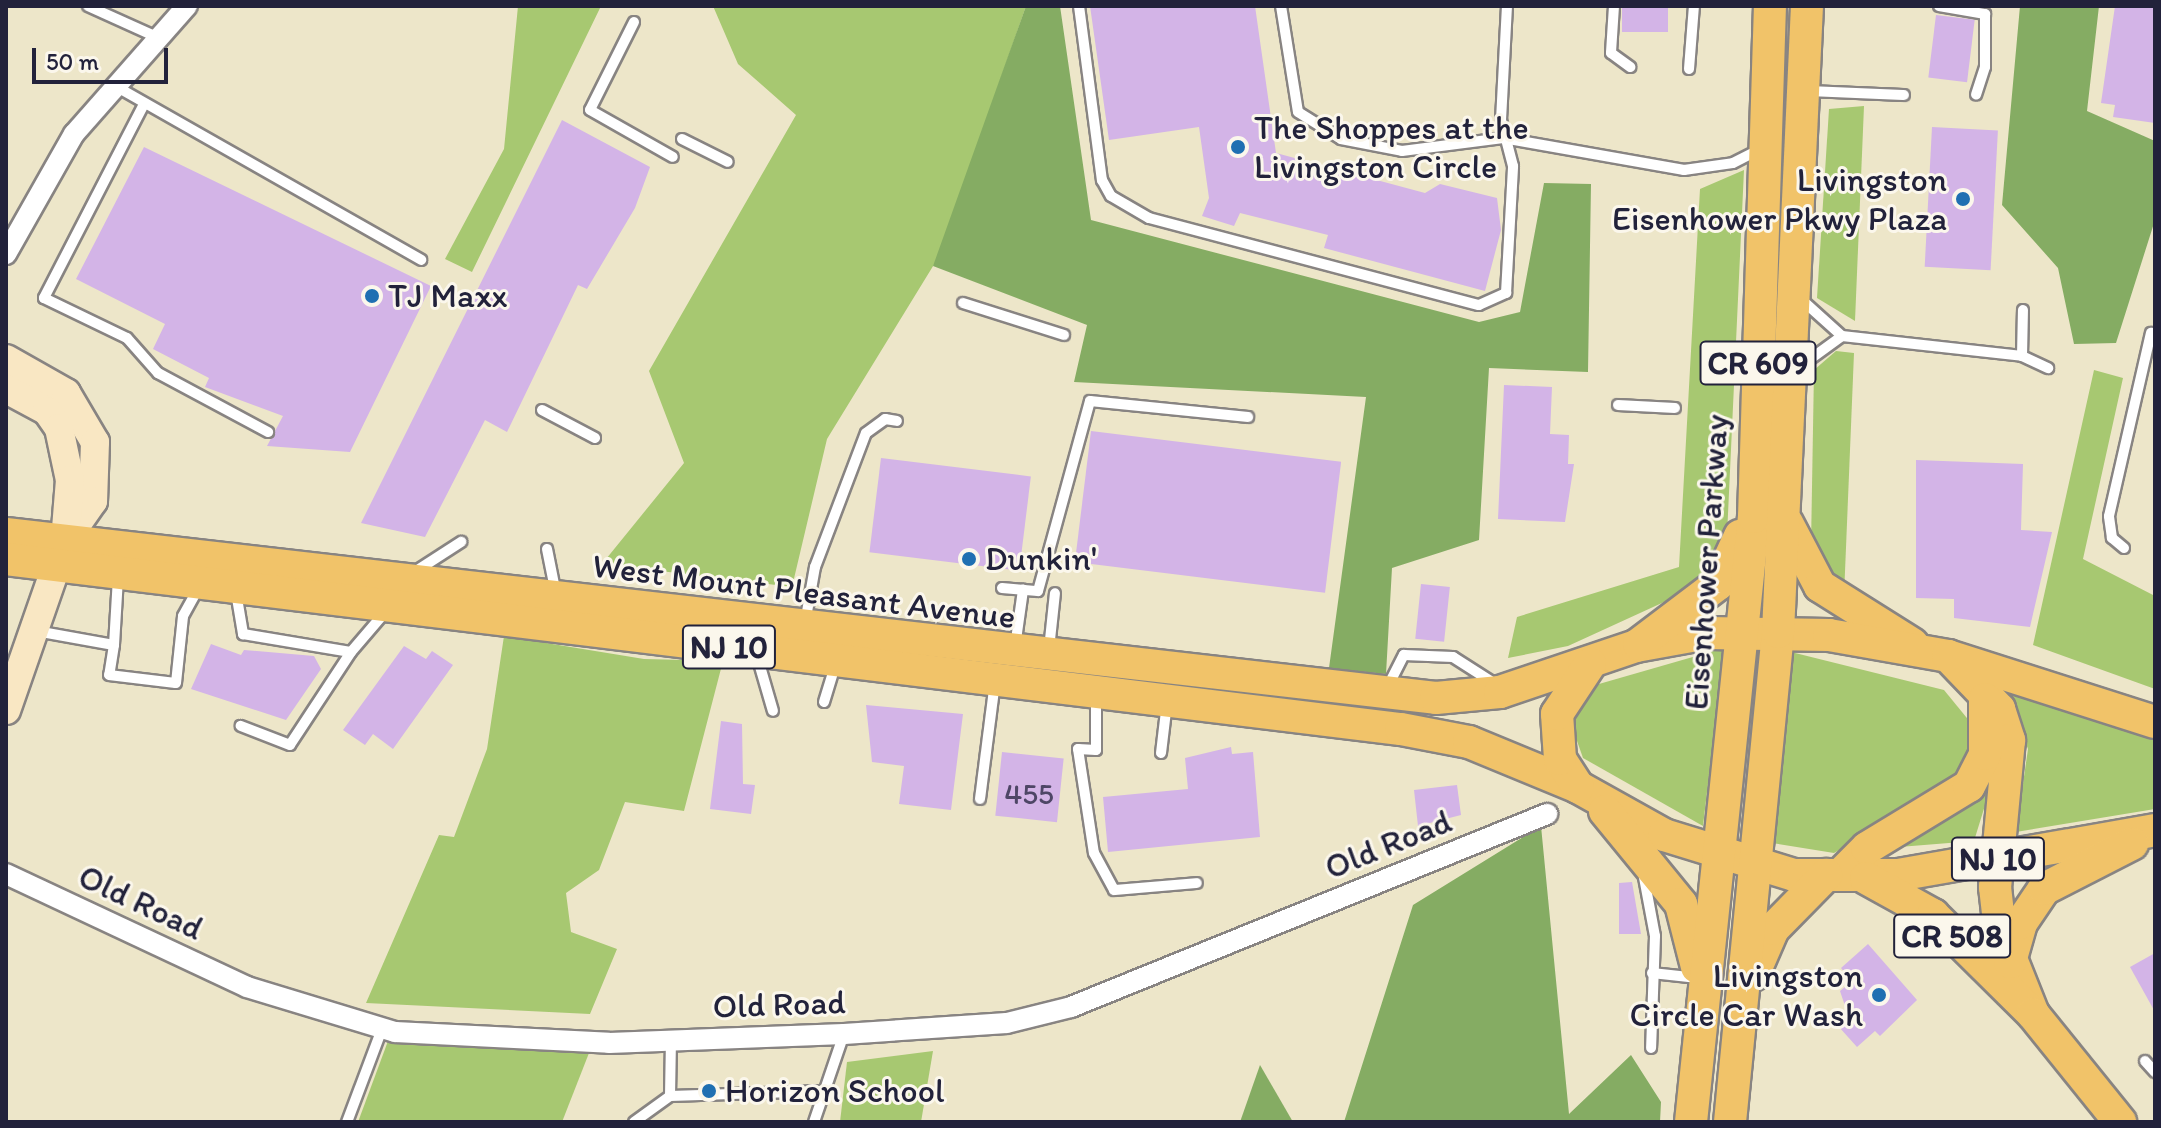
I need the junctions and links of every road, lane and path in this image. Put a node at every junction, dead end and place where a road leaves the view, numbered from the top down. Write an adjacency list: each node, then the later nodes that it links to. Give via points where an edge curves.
1 (88, 6): 12 (lane)
2 (187, 6): 12 (street)
3 (1079, 6): 20 (lane, via 1102,180 1111,196 1149,218 1479,305 1495,303 1506,293 1513,213 1513,166)
4 (1281, 6): 20 (lane, via 1298,112 1341,139 1402,151)
5 (1507, 6): 20 (lane)
6 (1614, 6): 13 (lane, via 1611,53)
7 (1694, 6): 14 (lane)
8 (1770, 6): 22 (main road, Eisenhower Parkway / CR 609)
9 (1807, 6): 16 (main road, Eisenhower Parkway / CR 609)
10 (1939, 6): 18 (lane, via 1985,14 1984,77)
11 (634, 22): 23 (lane, via 590,110)
12 (159, 38): 15 (street)
13 (1630, 67)
14 (1689, 69)
15 (117, 87): 19 (lane); 25 (street, via 49,171)
16 (1802, 91): 17 (lane); 27 (main road, Eisenhower Parkway / CR 609)
17 (1904, 95)
18 (1976, 95)
19 (143, 106): 26 (lane); 43 (lane, via 44,298 127,338 158,373)
20 (1503, 138): 22 (lane, via 1684,170 1733,163)
21 (682, 139): 24 (lane)
22 (1763, 147): 45 (main road, Eisenhower Parkway / CR 609)
23 (673, 157)
24 (728, 162)
25 (6, 254)
26 (421, 260)
27 (1793, 289): 32 (lane); 36 (main road, Eisenhower Parkway / CR 609)
28 (963, 303): 31 (lane)
29 (2023, 310): 33 (lane)
30 (2151, 333): 49 (lane, via 2109,516 2112,538)
31 (1064, 335)
32 (1842, 336): 33 (lane); 36 (lane)
33 (2022, 356): 35 (lane)
34 (6, 359): 48 (street, via 66,393 95,442 93,501)
35 (2048, 368)
36 (1790, 375): 45 (main road, Eisenhower Parkway / CR 609)
37 (6, 389): 48 (street, via 47,411 66,443)
38 (1618, 405): 39 (lane)
39 (1675, 408)
40 (542, 410): 44 (lane)
41 (1248, 417): 56 (lane, via 1090,401 1038,591)
42 (897, 421): 60 (lane, via 885,419 866,433 815,567)
43 (268, 432)
44 (595, 438)
45 (1769, 518): 62 (main road, Eisenhower Parkway / CR 609); 63 (main road, Eisenhower Parkway / CR 609); 65 (main road, via 1718,584); 68 (main road, via 1820,586)
46 (6, 531): 48 (main road, West Mount Pleasant Avenue / NJ 10)
47 (461, 542): 57 (lane)
48 (54, 548): 51 (main road, West Mount Pleasant Avenue / NJ 10); 52 (main road, West Mount Pleasant Avenue / NJ 10); 57 (main road, West Mount Pleasant Avenue / NJ 10); 61 (street)
49 (2124, 548)
50 (547, 549): 59 (lane)
51 (6, 559)
52 (117, 573): 53 (main road, West Mount Pleasant Avenue / NJ 10); 64 (lane, via 120,608)
53 (202, 582): 54 (main road, West Mount Pleasant Avenue / NJ 10); 64 (lane, via 183,616 176,683 109,675)
54 (235, 587): 57 (main road, West Mount Pleasant Avenue / NJ 10); 67 (lane, via 243,634)
55 (1002, 588): 56 (lane)
56 (1023, 590): 69 (lane)
57 (396, 593): 59 (main road, West Mount Pleasant Avenue / NJ 10); 66 (main road, West Mount Pleasant Avenue / NJ 10); 67 (lane)
58 (1055, 593): 70 (lane)
59 (557, 600): 60 (main road, West Mount Pleasant Avenue / NJ 10)
60 (804, 629): 69 (main road, West Mount Pleasant Avenue / NJ 10)
61 (34, 631): 64 (lane); 80 (street)
62 (1741, 632): 63 (main road, NJ 10); 65 (main road, NJ 10); 90 (main road, Eisenhower Parkway / CR 609)
63 (1778, 632): 68 (main road, NJ 10); 92 (main road, Eisenhower Parkway / CR 609)
64 (114, 645)
65 (1636, 646): 72 (main road, NJ 10)
66 (755, 651): 71 (main road, West Mount Pleasant Avenue / NJ 10); 81 (lane)
67 (351, 652): 83 (lane, via 290,745)
68 (1933, 653): 77 (main road, CR 508); 82 (main road, NJ 10)
69 (1014, 654): 70 (main road, West Mount Pleasant Avenue / NJ 10)
70 (1048, 658): 76 (main road, West Mount Pleasant Avenue / NJ 10)
71 (837, 661): 73 (main road, West Mount Pleasant Avenue / NJ 10); 79 (lane)
72 (1590, 664): 74 (main road, West Mount Pleasant Avenue / NJ 10); 85 (main road, via 1557,714 1560,759)
73 (995, 680): 75 (main road, West Mount Pleasant Avenue / NJ 10); 86 (lane)
74 (1505, 690): 76 (main road, West Mount Pleasant Avenue / NJ 10, via 1436,698); 76 (lane, via 1453,657 1404,655)
75 (1096, 692): 78 (main road, West Mount Pleasant Avenue / NJ 10); 95 (lane, via 1096,750 1078,749 1094,853 1114,890)
76 (1384, 694)
77 (1985, 699): 91 (main road, CR 508, via 1999,709 2009,740); 94 (main road, via 1985,754 1969,786 1867,848)
78 (1167, 701): 84 (lane); 85 (main road, West Mount Pleasant Avenue / NJ 10, via 1469,742)
79 (824, 702)
80 (6, 710)
81 (773, 711)
82 (2155, 722)
83 (241, 726)
84 (1161, 753)
85 (1584, 790): 89 (main road); 90 (main road, NJ 10)
86 (980, 799)
87 (1547, 814): 102 (street, Old Road, via 1071,1007 1007,1023)
88 (2155, 831): 91 (main road, NJ 10); 96 (main road, via 2044,889 2021,923)
89 (1643, 854): 97 (lane, via 1653,907); 98 (main road, via 1681,904)
90 (1719, 856): 92 (main road, NJ 10); 98 (main road, Eisenhower Parkway / CR 609)
91 (1998, 859): 94 (main road, NJ 10); 96 (main road, CR 508, via 2000,931)
92 (1751, 867): 94 (main road, NJ 10); 99 (main road, Eisenhower Parkway / CR 609)
93 (6, 874): 101 (street, Old Road, via 247,987)
94 (1842, 875): 99 (main road, via 1773,929); 100 (main road, CR 508, via 1933,915)
95 (1197, 883)
96 (2010, 962): 100 (main road, CR 508)
97 (1652, 973): 98 (lane); 104 (lane)
98 (1702, 992): 112 (main road, Eisenhower Parkway / CR 609)
99 (1743, 1004): 113 (main road, Eisenhower Parkway / CR 609)
100 (2033, 1014): 114 (main road, CR 508)
101 (382, 1029): 103 (street, Old Road); 109 (lane)
102 (844, 1034): 103 (street, Old Road); 107 (lane)
103 (671, 1040): 108 (lane)
104 (1651, 1048)
105 (2145, 1061): 106 (lane)
106 (2155, 1072)
107 (824, 1091): 108 (lane); 111 (lane)
108 (670, 1096): 110 (lane)
109 (347, 1122)
110 (634, 1122)
111 (814, 1122)
112 (1691, 1122)
113 (1730, 1122)
114 (2120, 1122)

